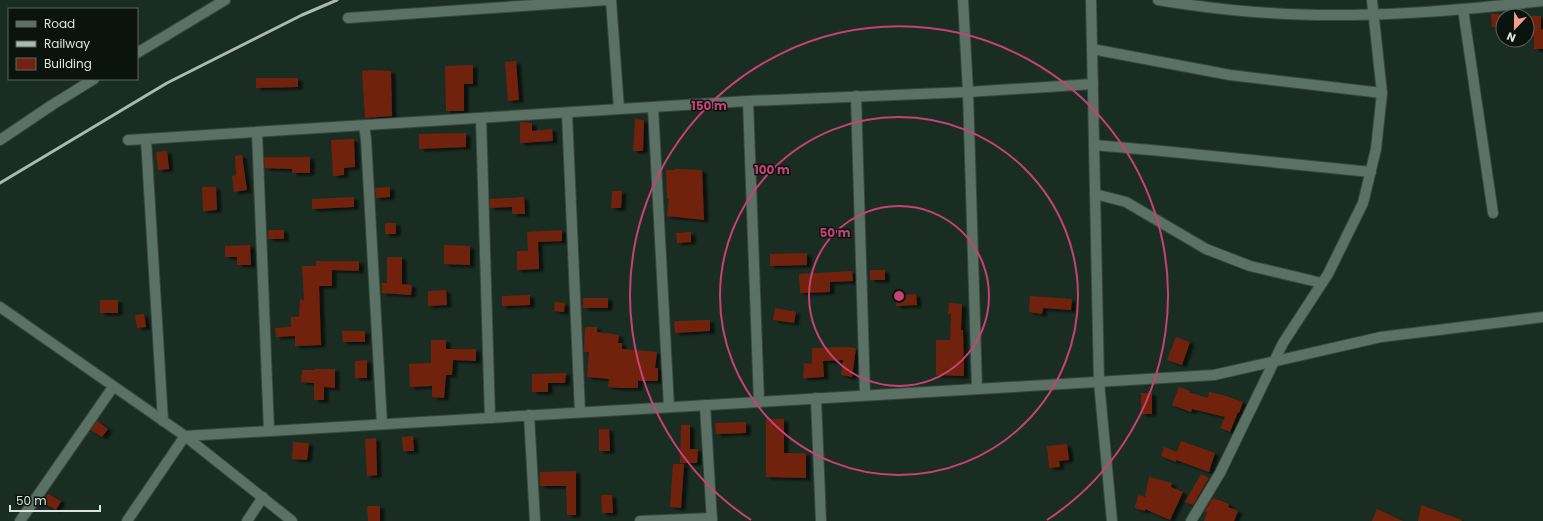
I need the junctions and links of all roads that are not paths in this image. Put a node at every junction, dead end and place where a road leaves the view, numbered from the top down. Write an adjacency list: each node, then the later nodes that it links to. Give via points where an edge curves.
1 (225, 0): 13 (street)
2 (607, 0): 11 (street)
3 (611, 0): 21 (street)
4 (963, 0): 16 (street)
5 (1091, 0): 12 (street)
6 (1158, 0): 10 (street, via 1207,8 1270,13)
7 (1372, 0): 10 (street)
8 (1539, 1): 9 (street)
9 (1463, 9): 10 (street); 32 (street)
10 (1374, 15): 17 (street)
11 (348, 18)
12 (1092, 49): 15 (street); 17 (street, via 1230,75)
13 (138, 52)
14 (92, 80): 27 (street)
15 (1093, 84): 16 (street); 29 (street)
16 (968, 92): 18 (street); 39 (street)
17 (1382, 93): 30 (street)
18 (856, 96): 19 (street); 40 (street)
19 (748, 100): 20 (street); 42 (street)
20 (653, 107): 21 (street); 44 (street)
21 (619, 109): 22 (street)
22 (567, 112): 23 (street); 45 (street)
23 (481, 118): 24 (street); 47 (street)
24 (364, 126): 25 (street); 49 (street)
25 (257, 132): 26 (street); 50 (street)
26 (146, 139): 28 (street); 48 (street)
27 (0, 140)
28 (128, 140)
29 (1094, 145): 30 (street); 31 (street)
30 (1371, 172): 33 (street, via 1364,203)
31 (1095, 194): 33 (street, via 1126,202 1206,249 1250,266); 37 (street)
32 (1493, 213)
33 (1322, 283): 36 (street)
34 (0, 306): 38 (street)
35 (1543, 317): 36 (street, via 1381,337)
36 (1274, 361): 37 (street, via 1214,375); 62 (street, via 1220,473)
37 (1099, 382): 39 (street); 61 (street)
38 (113, 387): 48 (street); 54 (street)
39 (977, 389): 40 (street)
40 (865, 395): 41 (street)
41 (816, 398): 42 (street); 60 (street)
42 (759, 402): 43 (street)
43 (705, 405): 44 (street); 53 (street)
44 (669, 407): 45 (street)
45 (580, 412): 46 (street)
46 (529, 415): 47 (street); 58 (street)
47 (490, 418): 49 (street)
48 (163, 421): 51 (street)
49 (382, 424): 50 (street)
50 (269, 431): 51 (street)
51 (185, 436): 52 (street); 55 (street)
52 (263, 497): 56 (street); 57 (street)
53 (712, 519): 59 (street)
54 (20, 521)
55 (127, 521)
56 (247, 521)
57 (292, 521)
58 (535, 521)
59 (640, 521)
60 (821, 521)
61 (1112, 521)
62 (1191, 521)

